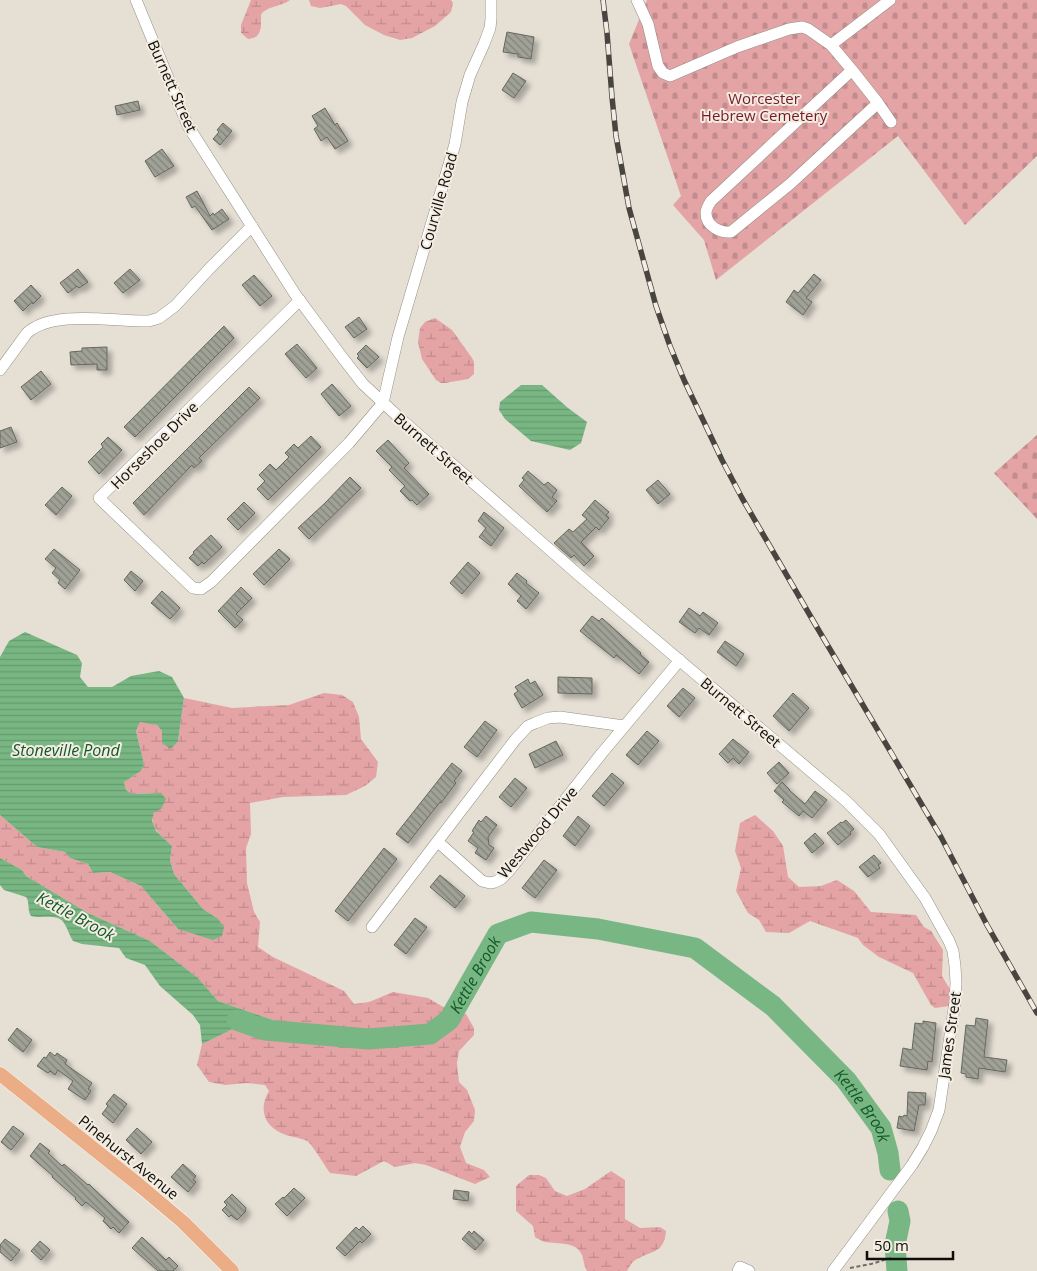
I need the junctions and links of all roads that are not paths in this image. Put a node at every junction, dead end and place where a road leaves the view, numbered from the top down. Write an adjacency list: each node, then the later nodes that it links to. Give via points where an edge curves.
1 (136, 0): 9 (street, Burnett Street, via 188,126)
2 (491, 0): 12 (street, Courville Road, via 490,28 462,102 455,144 398,337)
3 (637, 0): 5 (street, via 648,24 658,66 670,76 789,29 808,29)
4 (890, 0): 5 (street)
5 (831, 45): 6 (street)
6 (852, 70): 7 (street); 7 (street, via 711,201 706,212 709,222 716,229 731,232 790,184)
7 (878, 103): 8 (street)
8 (891, 122)
9 (252, 226): 10 (street, Burnett Street); 11 (street, via 163,315 143,321 68,318 39,324 27,333)
10 (300, 300): 12 (street, Burnett Street, via 357,376); 12 (street, Horseshoe Drive, via 99,498 190,586 201,589 349,444)
11 (0, 370)
12 (383, 403): 13 (street, Burnett Street)
13 (680, 660): 14 (street, Westwood Drive); 15 (street, Burnett Street)
14 (624, 726): 16 (street, via 560,717 528,726); 16 (street, Westwood Drive, via 501,879 482,881)
15 (847, 802): 19 (street, James Street, via 879,834 925,898 953,951 956,983 939,1110 931,1131 908,1170)
16 (438, 842): 17 (street)
17 (372, 927)
18 (0, 1074): 20 (main road, Pinehurst Avenue, via 140,1185)
19 (834, 1270)
20 (232, 1271)
21 (738, 1271): 22 (street, via 740,1267)
22 (749, 1271)

